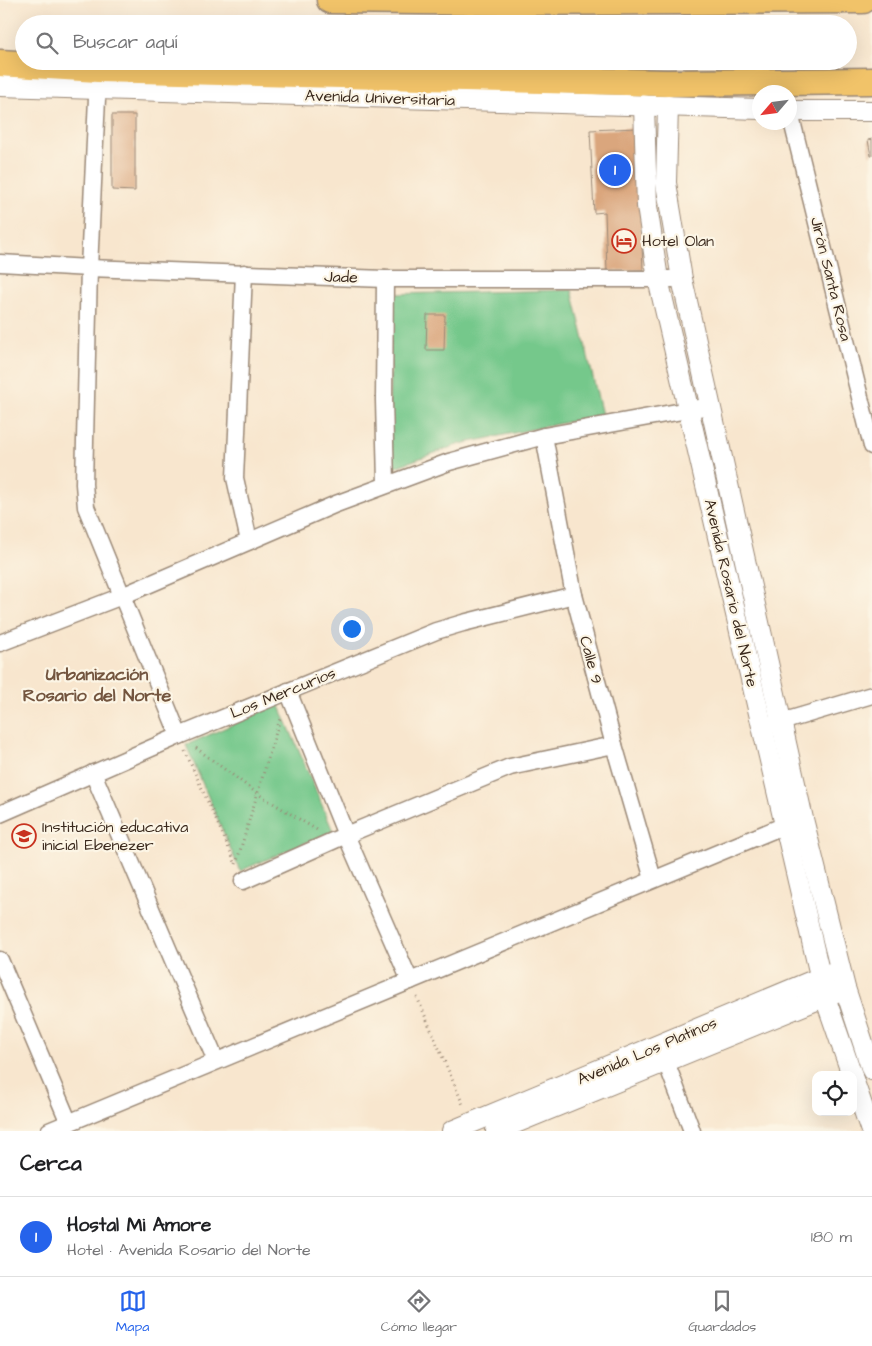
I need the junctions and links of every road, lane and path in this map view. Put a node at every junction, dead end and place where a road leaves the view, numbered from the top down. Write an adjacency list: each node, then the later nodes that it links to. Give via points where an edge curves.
1 (330, 0): 3 (main road)
2 (863, 0): 3 (main road)
3 (506, 1)
4 (0, 63): 5 (main road, Avenida Universitaria)
5 (15, 66)
6 (40, 70): 7 (main road, Avenida Universitaria)
7 (97, 80): 9 (street, Avenida Universitaria); 10 (main road, Avenida Universitaria); 12 (street, Avenida Universitaria); 19 (street)
8 (872, 81): 11 (main road, Avenida Universitaria)
9 (0, 86)
10 (752, 86)
11 (797, 86)
12 (644, 105): 13 (street, Avenida Universitaria); 22 (street, Avenida Rosario del Norte, via 647,206)
13 (668, 106): 14 (street, Avenida Universitaria); 23 (street, Avenida Rosario del Norte, via 666,183)
14 (752, 110)
15 (872, 111): 16 (street)
16 (797, 112)
17 (794, 130): 27 (street, Jirón Santa Rosa)
18 (0, 263): 19 (street, Jade)
19 (89, 268): 20 (street, Jade); 31 (street, via 86,507)
20 (244, 273): 21 (street, Jade); 29 (street, via 235,478)
21 (386, 279): 22 (street, Jade); 28 (street)
22 (658, 279): 23 (street, Jade); 25 (street, Avenida Rosario del Norte)
23 (682, 279): 24 (street, Avenida Rosario del Norte)
24 (710, 406): 25 (street); 35 (street, Avenida Rosario del Norte)
25 (689, 410): 26 (street); 35 (street, Avenida Rosario del Norte)
26 (544, 436): 28 (street, via 449,462); 30 (street, Calle 9)
27 (872, 446)
28 (386, 484): 29 (street)
29 (249, 541): 31 (street)
30 (574, 595): 33 (street, Los Mercurios, via 436,631); 37 (street, Calle 9)
31 (122, 596): 32 (street); 36 (street)
32 (0, 643)
33 (288, 691): 36 (street, Los Mercurios); 39 (path); 42 (street)
34 (872, 695): 35 (street)
35 (772, 725): 41 (street, Avenida Rosario del Norte)
36 (179, 736): 38 (street, Los Mercurios); 39 (path); 43 (path)
37 (614, 745): 42 (street, via 510,767); 44 (street, Calle 9)
38 (93, 773): 40 (street, Los Mercurios); 51 (street)
39 (258, 794): 42 (path); 43 (path)
40 (0, 814)
41 (794, 822): 44 (street); 47 (street, Avenida Rosario del Norte); 49 (street, Avenida Rosario del Norte)
42 (340, 838): 45 (street); 48 (street)
43 (236, 864): 45 (path)
44 (653, 879): 48 (street)
45 (243, 881)
46 (0, 960): 55 (street)
47 (843, 979): 49 (street, Avenida Los Platinos); 52 (street, Avenida Rosario del Norte)
48 (410, 981): 51 (street); 56 (path)
49 (823, 987): 50 (street, Avenida Los Platinos); 53 (street, Avenida Rosario del Norte)
50 (663, 1053): 56 (street, Avenida Los Platinos); 57 (street, Avenida Los Platinos); 61 (street)
51 (216, 1062): 55 (street)
52 (872, 1070)
53 (851, 1071)
54 (857, 1091): 62 (street)
55 (69, 1123): 58 (street)
56 (471, 1123): 59 (street, Avenida Los Platinos)
57 (530, 1124): 60 (street, Avenida Los Platinos)
58 (50, 1131)
59 (452, 1131)
60 (496, 1131)
61 (692, 1131)
62 (871, 1131)

